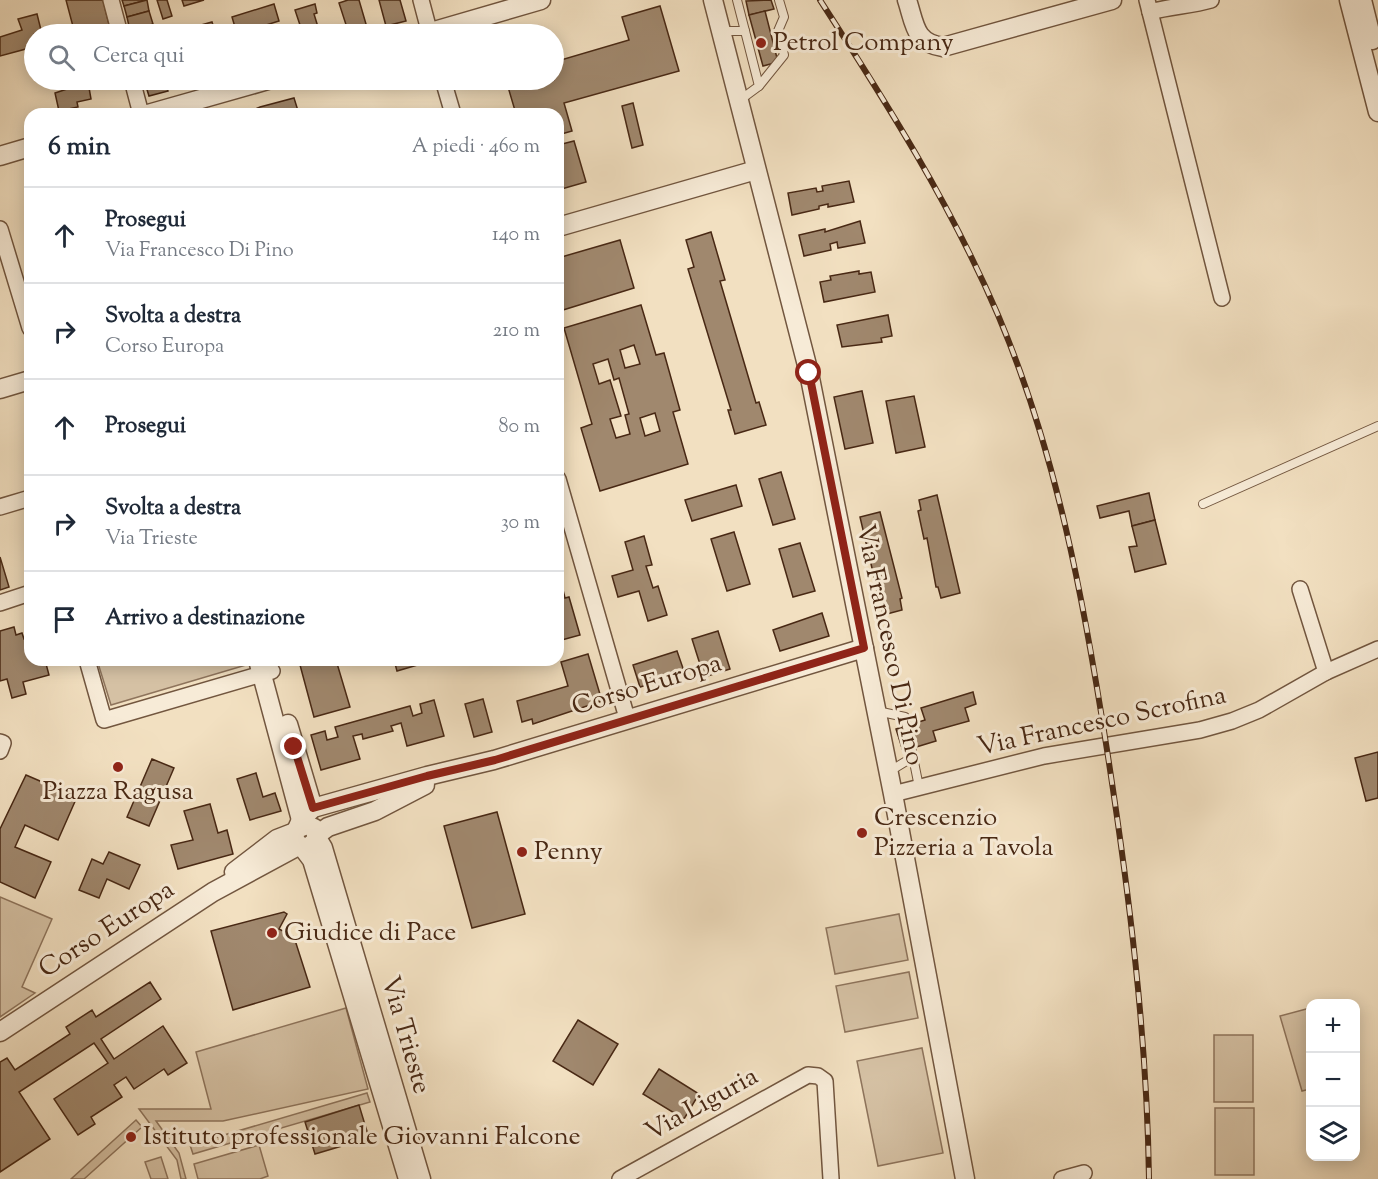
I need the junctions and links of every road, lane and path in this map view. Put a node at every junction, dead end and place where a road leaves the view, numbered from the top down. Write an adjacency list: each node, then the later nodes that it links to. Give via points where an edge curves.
1 (111, 0): 13 (street)
2 (421, 0): 14 (street)
3 (541, 0): 15 (street)
4 (713, 0): 16 (street, Via Francesco Di Pino)
5 (737, 0): 17 (lane)
6 (779, 0): 19 (lane, via 784,17 778,31 784,55)
7 (907, 0): 8 (street, via 924,42 943,47)
8 (1112, 0)
9 (1211, 0): 12 (street, via 1195,5)
10 (1349, 0): 27 (street)
11 (1362, 0): 18 (street)
12 (1149, 6): 33 (street)
13 (117, 24)
14 (426, 24)
15 (461, 24)
16 (720, 31): 17 (lane); 23 (street, Via Francesco Di Pino)
17 (745, 32): 19 (lane)
18 (1378, 66)
19 (759, 86): 23 (lane)
20 (135, 90): 24 (street)
21 (233, 90): 25 (street)
22 (446, 90): 26 (street)
23 (738, 101): 30 (street, Via Francesco Di Pino)
24 (139, 108)
25 (169, 108)
26 (451, 108)
27 (1378, 112)
28 (24, 149): 29 (street)
29 (0, 156)
30 (756, 170): 31 (street); 45 (street, Via Francesco Di Pino, via 809,373)
31 (564, 225)
32 (0, 229): 34 (street)
33 (1222, 298)
34 (24, 308)
35 (24, 382): 36 (street)
36 (0, 389)
37 (1378, 426): 40 (lane)
38 (24, 500): 41 (street)
39 (564, 500): 51 (street)
40 (1203, 504)
41 (0, 507)
42 (1300, 589): 49 (street)
43 (24, 595): 44 (street)
44 (0, 603)
45 (864, 648): 50 (street, Via Francesco Di Pino); 51 (street, Corso Europa)
46 (1378, 649): 49 (street, Via Francesco Scrofina)
47 (89, 666): 48 (street, via 104,720)
48 (265, 666): 59 (street, Via Trieste)
49 (1326, 672): 55 (street, Via Francesco Scrofina, via 1232,721 1044,756)
50 (877, 711): 52 (lane, via 905,717); 54 (street, Via Francesco Di Pino)
51 (627, 718): 53 (street, Corso Europa)
52 (913, 757): 54 (lane); 55 (lane)
53 (471, 766): 57 (street); 58 (street)
54 (889, 772): 56 (street, Via Francesco Di Pino)
55 (919, 788): 56 (street, Via Francesco Scrofina)
56 (893, 794): 66 (street, Via Francesco Di Pino)
57 (341, 800): 58 (street); 59 (street)
58 (349, 820): 59 (street)
59 (305, 832): 60 (street, Corso Europa, via 277,839 213,892); 62 (street, Via Trieste); 63 (street, Via Trieste, via 323,848)
60 (0, 1032)
61 (1084, 1173): 67 (street)
62 (408, 1179)
63 (421, 1179)
64 (620, 1179): 65 (street, Via Liguria, via 808,1075 825,1081)
65 (831, 1179)
66 (965, 1179)
67 (1062, 1179)

